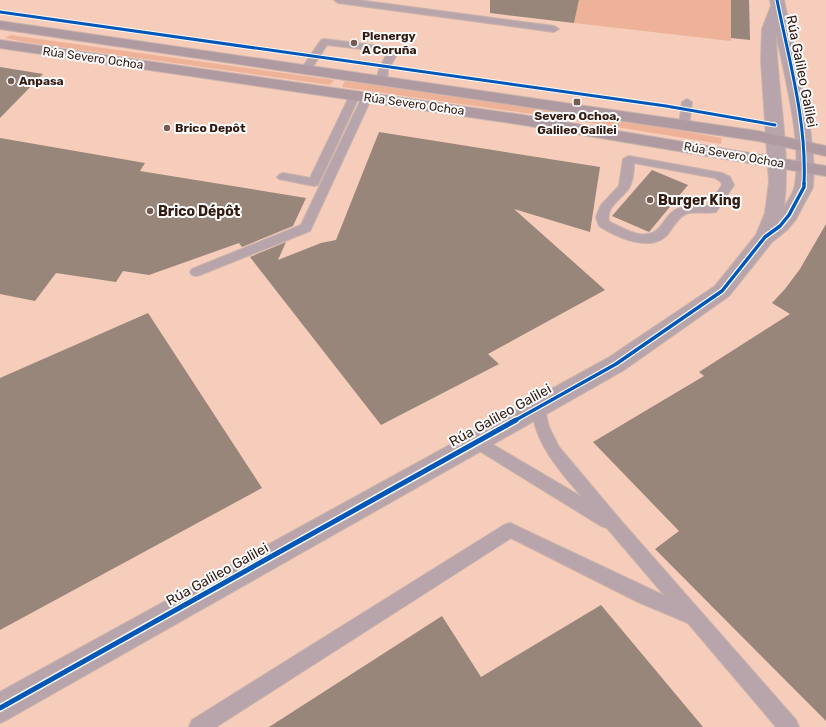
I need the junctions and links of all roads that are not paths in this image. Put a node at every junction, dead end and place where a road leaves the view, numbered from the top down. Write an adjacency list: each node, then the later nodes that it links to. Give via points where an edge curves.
1 (338, 0): 4 (lane)
2 (777, 3): 13 (street, Rúa Galileo Galilei, via 769,29); 14 (street, Rúa Galileo Galilei)
3 (0, 25): 7 (main road, Rúa Severo Ochoa)
4 (554, 29)
5 (0, 31): 7 (main road, via 134,49)
6 (0, 44): 10 (main road, Rúa Severo Ochoa)
7 (178, 52): 8 (main road, Rúa Severo Ochoa)
8 (304, 70): 9 (main road, Rúa Severo Ochoa); 9 (lane, via 324,42 393,50 381,75)
9 (383, 82): 12 (main road, Rúa Severo Ochoa)
10 (361, 96): 16 (main road, Rúa Severo Ochoa); 20 (lane); 21 (lane)
11 (687, 102): 12 (lane)
12 (684, 125): 13 (main road, Rúa Severo Ochoa)
13 (776, 140): 14 (main road, Rúa Severo Ochoa); 16 (street, Rúa Galileo Galilei)
14 (804, 146): 15 (main road, Rúa Severo Ochoa); 17 (street, Rúa Galileo Galilei)
15 (826, 151)
16 (778, 162): 17 (main road, Rúa Severo Ochoa); 23 (street, Rúa Galileo Galilei, via 776,200)
17 (805, 167): 18 (main road, Rúa Severo Ochoa); 23 (street, Rúa Galileo Galilei, via 802,194 780,226)
18 (826, 171)
19 (284, 177): 20 (lane)
20 (314, 182): 21 (lane)
21 (324, 190): 24 (lane, via 306,228)
22 (703, 211): 22 (lane, via 712,209 721,198 728,185 726,180 718,175 629,159 624,187 604,208 602,219 608,227 624,234 651,239 658,236 680,212)
23 (765, 237): 25 (street, Rúa Galileo Galilei, via 722,291 616,364)
24 (196, 272)
25 (538, 406): 26 (street, Rúa Galileo Galilei); 27 (lane, via 542,428 553,451)
26 (476, 441): 27 (lane); 29 (street, Rúa Galileo Galilei)
27 (617, 528): 28 (lane)
28 (694, 617): 30 (lane, via 644,596 510,530); 31 (lane)
29 (0, 708)
30 (199, 727)
31 (789, 727)

